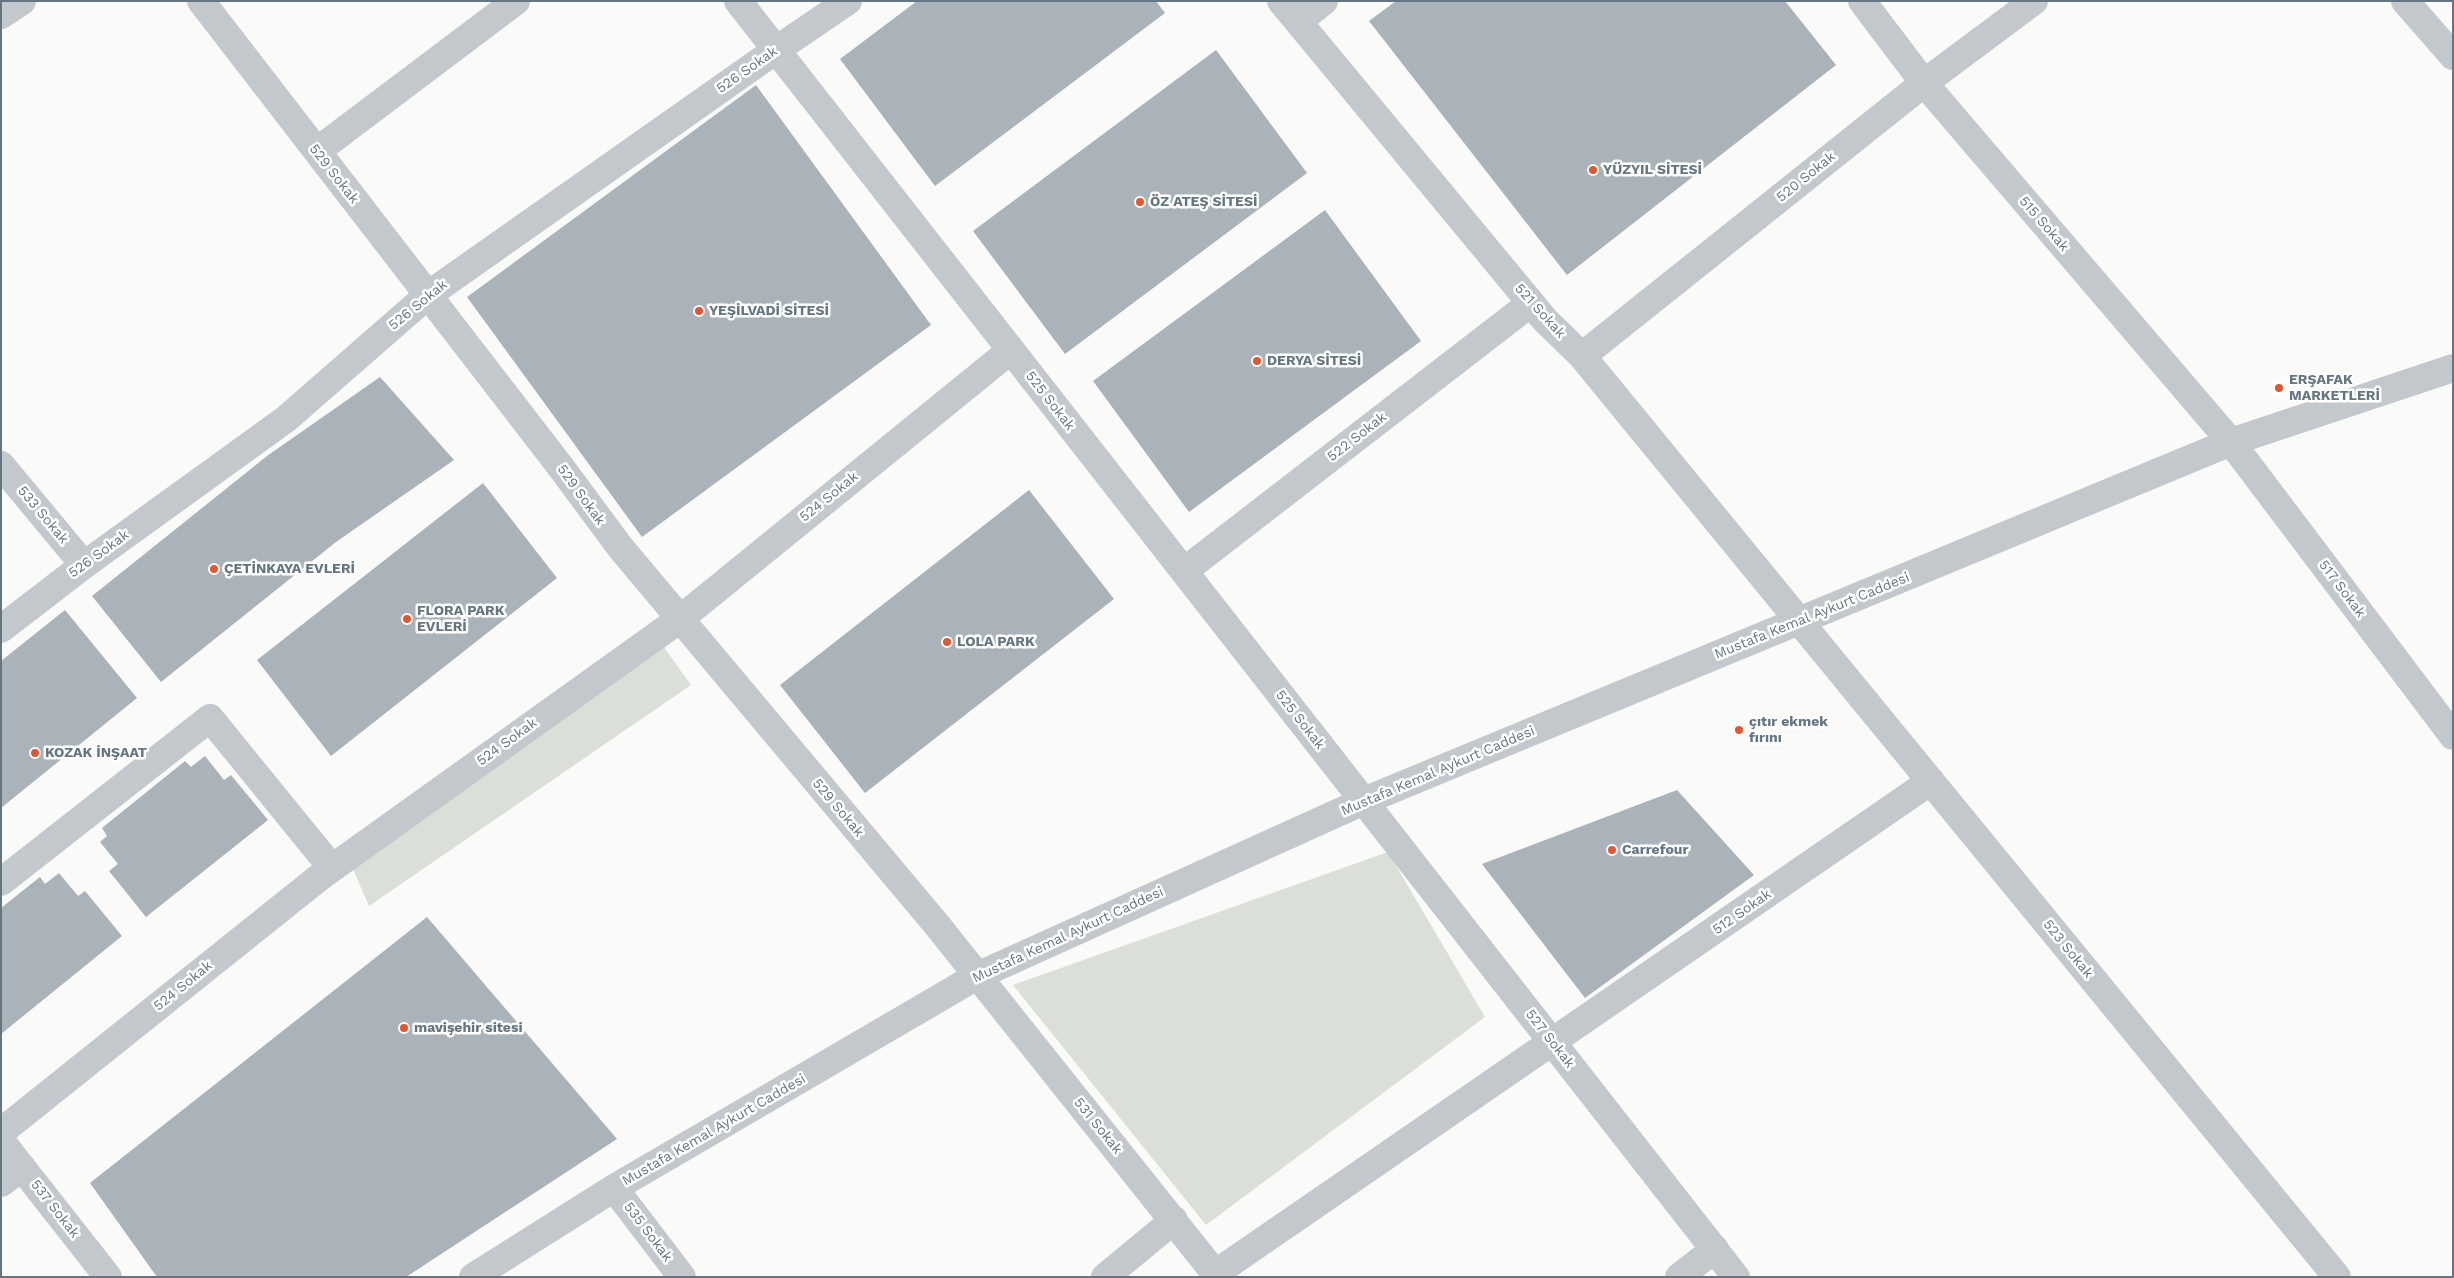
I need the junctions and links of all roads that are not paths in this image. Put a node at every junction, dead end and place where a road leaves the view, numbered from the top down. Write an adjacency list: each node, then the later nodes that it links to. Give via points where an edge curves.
1 (22, 1): 11 (street)
2 (202, 1): 15 (street, 529 Sokak)
3 (516, 1): 15 (street)
4 (738, 1): 12 (street, 525 Sokak)
5 (848, 1): 12 (street, 526 Sokak)
6 (1324, 1): 10 (street)
7 (1862, 1): 14 (street, 515 Sokak)
8 (2034, 1): 14 (street, 520 Sokak)
9 (2405, 1): 13 (street)
10 (1290, 11): 17 (street, 521 Sokak)
11 (1, 15)
12 (776, 50): 16 (street, 526 Sokak); 18 (street, 525 Sokak)
13 (2453, 56)
14 (1924, 83): 19 (street, 520 Sokak); 21 (street, 515 Sokak)
15 (317, 151): 16 (street, 529 Sokak)
16 (428, 294): 23 (street, 526 Sokak, via 286,419); 25 (street, 529 Sokak, via 620,547)
17 (1531, 303): 19 (street, 521 Sokak); 24 (street, 522 Sokak)
18 (1011, 350): 24 (street, 525 Sokak); 25 (street, 524 Sokak)
19 (1582, 356): 26 (street, 521 Sokak)
20 (2453, 368): 21 (street, Mustafa Kemal Aykurt Caddesi)
21 (2231, 442): 26 (street, Mustafa Kemal Aykurt Caddesi); 28 (street, 517 Sokak)
22 (1, 465): 23 (street, 533 Sokak)
23 (84, 564): 27 (street, 526 Sokak)
24 (1184, 571): 30 (street, 525 Sokak)
25 (680, 619): 31 (street, 524 Sokak); 33 (street, 529 Sokak, via 937,925)
26 (1799, 621): 29 (street, 523 Sokak); 30 (street, Mustafa Kemal Aykurt Caddesi)
27 (1, 629)
28 (2453, 736)
29 (1931, 782): 34 (street, 512 Sokak); 48 (street, 523 Sokak)
30 (1364, 801): 33 (street, Mustafa Kemal Aykurt Caddesi); 34 (street, 527 Sokak)
31 (332, 868): 32 (street, via 210,718); 35 (street, 524 Sokak)
32 (1, 882)
33 (976, 976): 38 (street, Mustafa Kemal Aykurt Caddesi); 39 (street, 531 Sokak)
34 (1553, 1042): 40 (street, 527 Sokak); 41 (street, 512 Sokak)
35 (1, 1132)
36 (1, 1141): 37 (street, 537 Sokak)
37 (12, 1175): 42 (street, 537 Sokak)
38 (614, 1188): 43 (street, Mustafa Kemal Aykurt Caddesi); 44 (street, 535 Sokak)
39 (1174, 1220): 41 (street, 531 Sokak); 45 (street)
40 (1715, 1249): 46 (street); 47 (street, 527 Sokak)
41 (1217, 1275)
42 (108, 1277)
43 (473, 1277)
44 (682, 1277)
45 (1104, 1277)
46 (1679, 1277)
47 (1736, 1277)
48 (2337, 1277)

